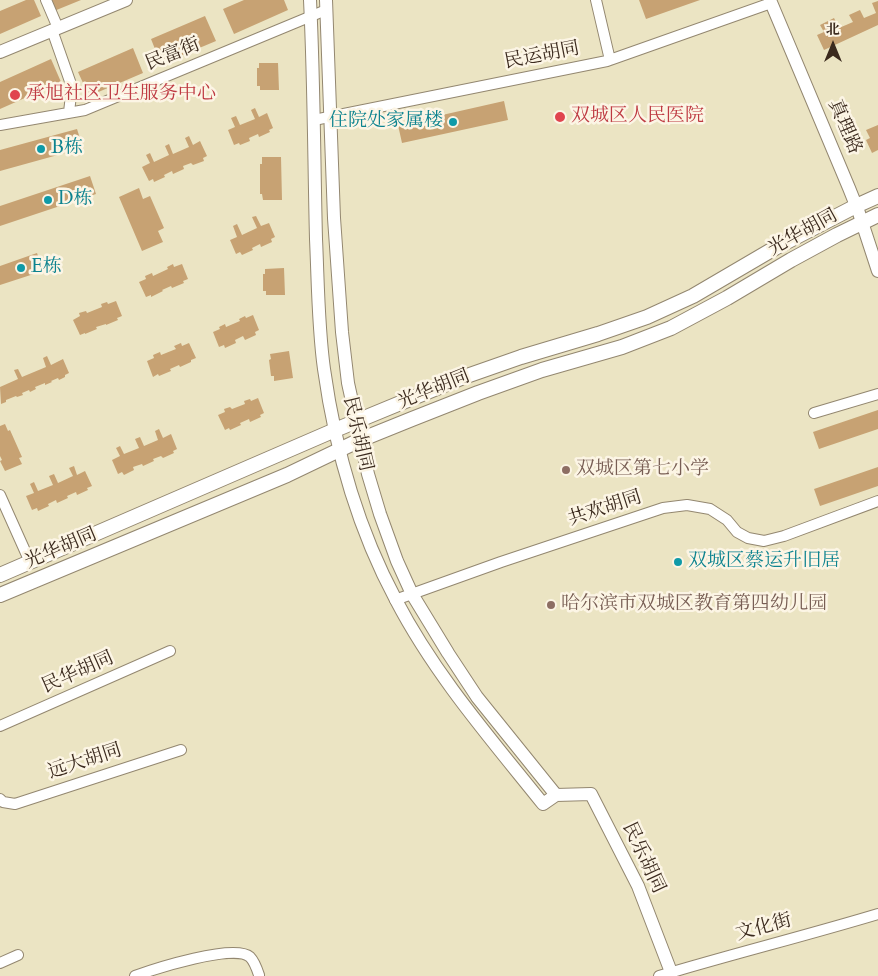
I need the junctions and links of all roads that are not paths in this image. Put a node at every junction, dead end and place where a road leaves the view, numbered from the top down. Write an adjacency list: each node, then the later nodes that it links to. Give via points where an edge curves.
1 (46, 0): 8 (street)
2 (126, 0): 8 (street)
3 (310, 0): 7 (street, 民乐胡同)
4 (596, 0): 10 (street)
5 (770, 1): 10 (street, 民运胡同); 16 (street, 真理路)
6 (326, 5): 7 (street, 民富街); 12 (street, 民乐胡同)
7 (311, 17): 11 (street, 民富街, via 85,110); 13 (street, 民乐胡同)
8 (55, 29): 9 (street); 11 (street, via 72,88)
9 (0, 52)
10 (610, 60): 12 (street, 民运胡同)
11 (69, 112): 14 (street, 民富街)
12 (331, 117): 13 (street, 民运胡同); 22 (street, 民乐胡同, via 338,283 348,383)
13 (314, 120): 23 (street, 民乐胡同, via 321,336)
14 (0, 125)
15 (878, 196): 16 (main road, 光华胡同)
16 (856, 206): 18 (street, 真理路); 22 (main road, 光华胡同, via 693,296 646,317 461,378)
17 (878, 215): 18 (main road, 光华胡同)
18 (862, 223): 19 (street, 真理路); 24 (main road, 光华胡同, via 671,328 478,393)
19 (878, 271)
20 (878, 394): 21 (street)
21 (814, 413)
22 (356, 422): 23 (main road, 光华胡同); 24 (street, 民乐胡同)
23 (335, 430): 25 (street, 民乐胡同); 28 (main road, 光华胡同)
24 (360, 440): 25 (main road, 光华胡同); 30 (street, 民乐胡同, via 380,514)
25 (340, 450): 31 (main road, 光华胡同); 32 (street, 民乐胡同, via 360,518)
26 (0, 495): 28 (street)
27 (878, 501): 30 (street, 共欢胡同, via 764,541 737,532 727,520 710,509 688,505 663,508)
28 (30, 562): 29 (main road, 光华胡同)
29 (0, 575)
30 (412, 594): 32 (street, 共欢胡同); 36 (street, 民乐胡同, via 477,697)
31 (0, 595)
32 (395, 600): 36 (street, 民乐胡同, via 460,701 543,804)
33 (170, 651): 34 (street, 民华胡同)
34 (0, 726)
35 (181, 750): 37 (street, 远大胡同, via 15,804)
36 (556, 795): 41 (street, 民乐胡同, via 591,794 638,886)
37 (0, 800)
38 (878, 914): 41 (street, 文化街)
39 (18, 956): 40 (street)
40 (0, 963)
41 (665, 974)
42 (259, 975): 43 (street, via 252,958 245,954 223,954 192,958)
43 (134, 976)

